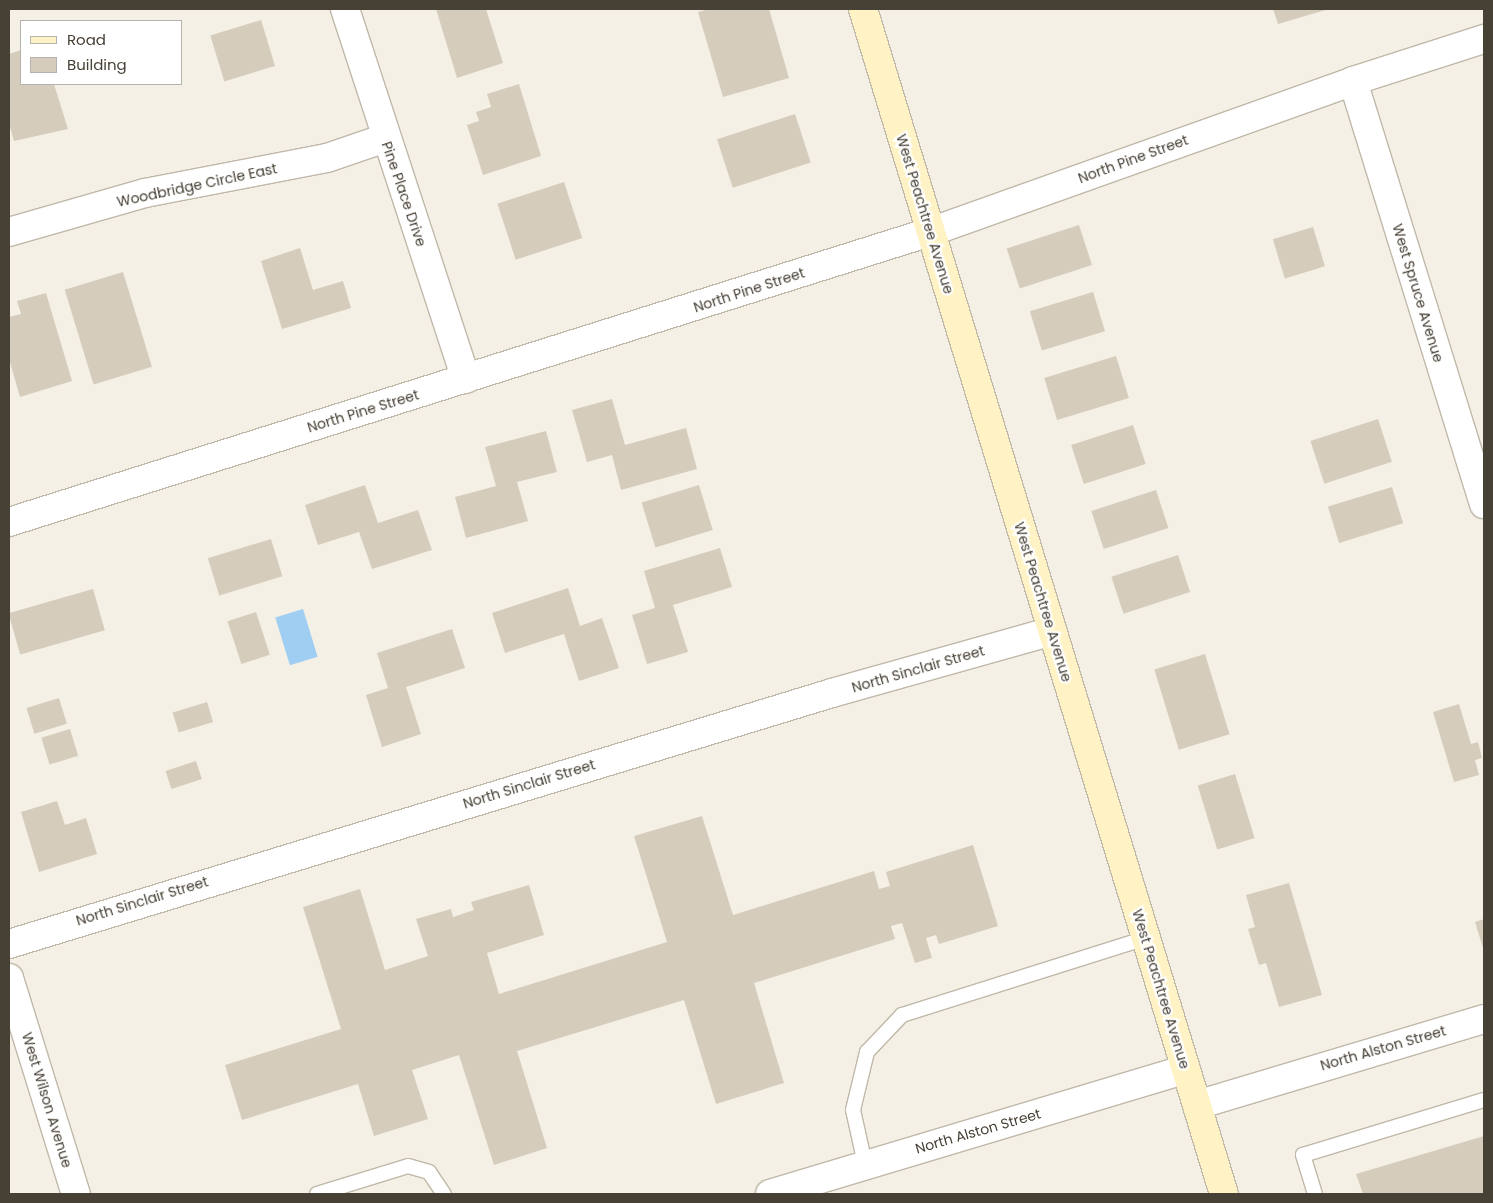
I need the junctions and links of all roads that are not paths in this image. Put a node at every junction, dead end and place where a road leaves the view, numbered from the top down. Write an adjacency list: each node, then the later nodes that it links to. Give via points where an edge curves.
1 (345, 9): 5 (street, Pine Place Drive)
2 (863, 9): 7 (street, West Peachtree Avenue)
3 (1484, 39): 4 (street, North Pine Street)
4 (1353, 81): 7 (street, North Pine Street); 9 (street, West Spruce Avenue)
5 (385, 138): 6 (street, Woodbridge Circle East, via 327,158 145,193); 8 (street, Pine Place Drive)
6 (9, 232)
7 (930, 232): 8 (street, North Pine Street); 11 (street, West Peachtree Avenue)
8 (466, 379): 10 (street, North Pine Street)
9 (1484, 504)
10 (9, 522)
11 (1052, 631): 12 (street, West Peachtree Avenue); 13 (street, North Sinclair Street, via 822,696)
12 (1146, 938): 16 (street, West Peachtree Avenue); 19 (lane, via 902,1015 867,1052 854,1110)
13 (9, 944)
14 (9, 978): 20 (street, West Wilson Avenue)
15 (1484, 1018): 18 (street, North Alston Street)
16 (1186, 1069): 18 (street, West Peachtree Avenue); 19 (street, North Alston Street)
17 (1484, 1100): 25 (lane, via 1303,1155)
18 (1197, 1105): 24 (street, West Peachtree Avenue)
19 (865, 1164): 23 (street, North Alston Street)
20 (76, 1194)
21 (317, 1194): 22 (lane, via 408,1166 429,1172)
22 (444, 1194)
23 (770, 1194)
24 (1224, 1194)
25 (1315, 1194)

